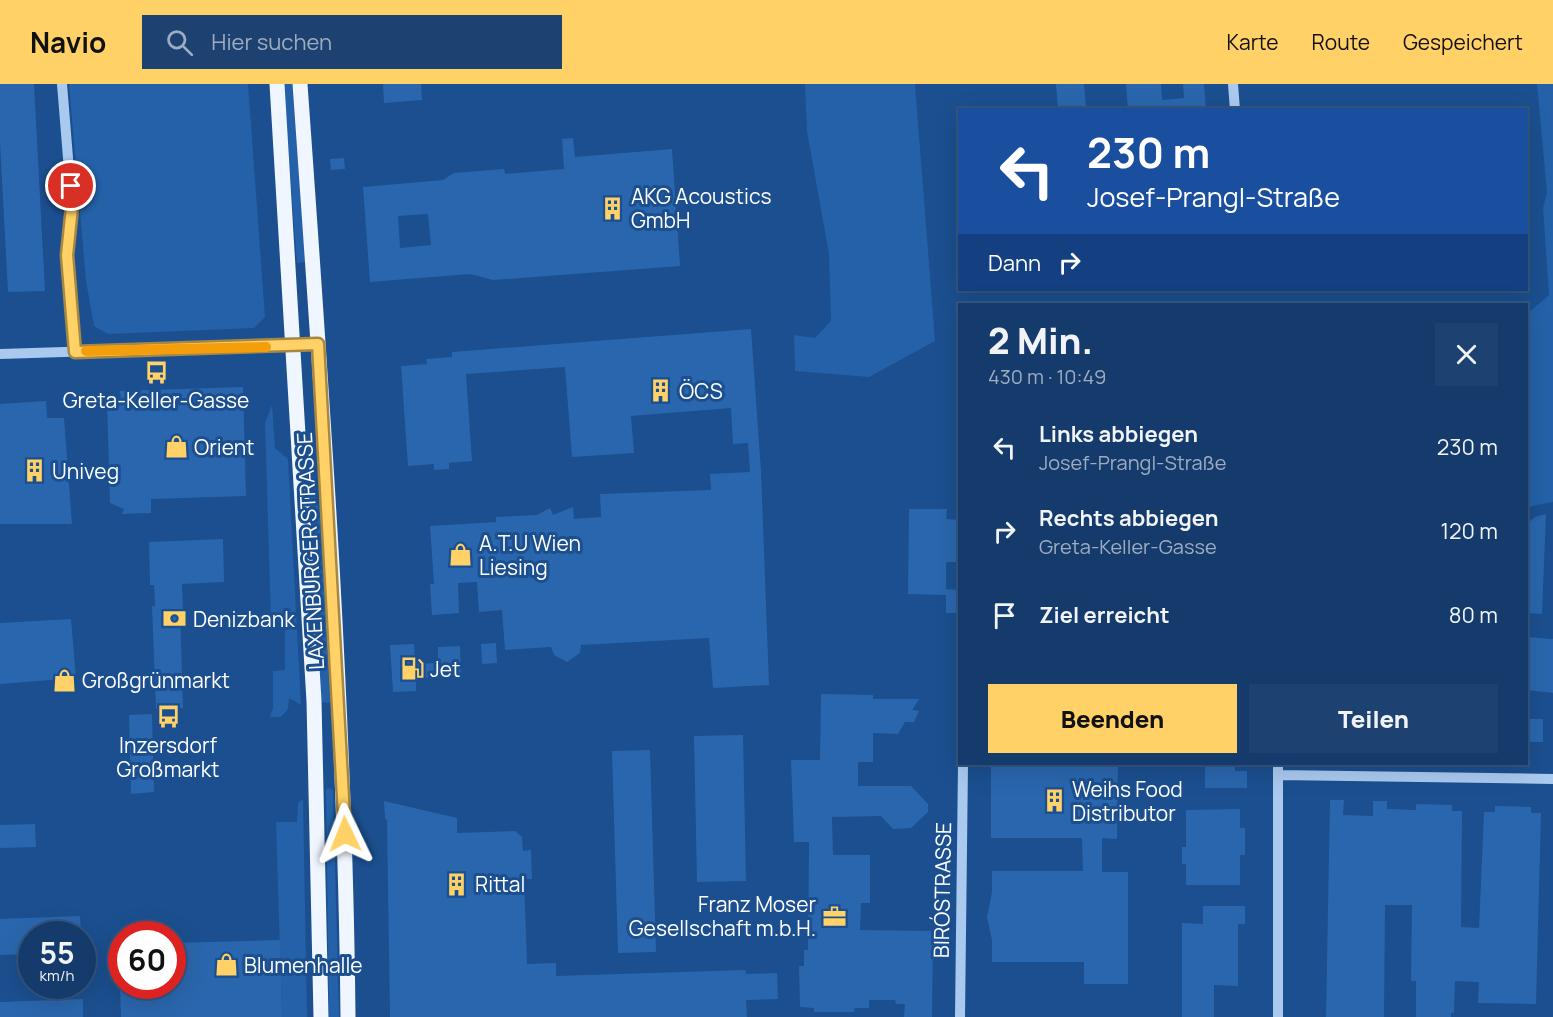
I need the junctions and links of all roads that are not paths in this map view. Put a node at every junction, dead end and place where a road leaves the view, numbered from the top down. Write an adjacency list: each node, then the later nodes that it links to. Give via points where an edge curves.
1 (62, 84): 8 (street, via 72,207 67,255)
2 (278, 84): 7 (main road, LAXENBURGER STRASSE)
3 (300, 84): 6 (main road, LAXENBURGER STRASSE)
4 (1233, 84): 5 (street)
5 (1234, 108)
6 (318, 344): 7 (street); 14 (main road, LAXENBURGER STRASSE, via 344,795)
7 (293, 346): 8 (street); 13 (main road, LAXENBURGER STRASSE, via 317,764)
8 (75, 352): 9 (street)
9 (0, 354)
10 (963, 765): 15 (street, BIRÓSTRASSE)
11 (1278, 769): 12 (street); 16 (street)
12 (1553, 779)
13 (321, 1017)
14 (348, 1017)
15 (960, 1017)
16 (1278, 1017)

